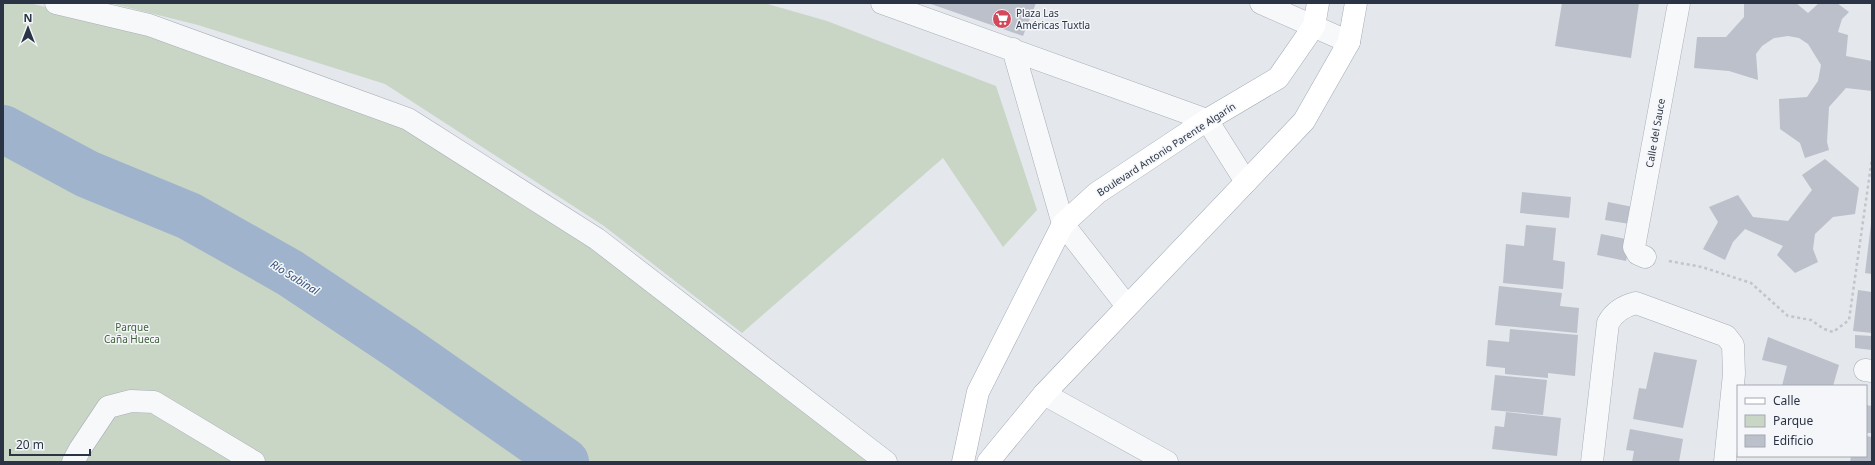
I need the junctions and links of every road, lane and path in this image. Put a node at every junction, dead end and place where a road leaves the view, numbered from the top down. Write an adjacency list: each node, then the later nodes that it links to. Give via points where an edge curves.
1 (56, 3): 19 (street, via 150,24 408,119 597,239)
2 (882, 3): 9 (street)
3 (1261, 3): 7 (street)
4 (1318, 3): 7 (main road, Boulevard Antonio Parente Algarín)
5 (1356, 3): 8 (main road)
6 (1678, 3): 14 (street, Calle del Sauce, via 1634,247 1638,254)
7 (1314, 26): 8 (street); 10 (main road, Boulevard Antonio Parente Algarín, via 1278,78)
8 (1349, 42): 12 (main road, via 1304,121)
9 (1013, 49): 10 (street); 13 (street)
10 (1207, 120): 12 (street); 13 (main road, Boulevard Antonio Parente Algarín, via 1097,193)
11 (1872, 158): 14 (path, via 1849,320 1833,332 1811,320 1788,316 1751,283 1702,267)
12 (1246, 182): 15 (main road)
13 (1063, 224): 15 (street); 20 (main road, Boulevard Antonio Parente Algarín, via 978,392)
14 (1645, 257)
15 (1127, 306): 16 (main road)
16 (1044, 394): 21 (main road); 22 (street)
17 (73, 462): 18 (street, via 108,407 131,401 154,402)
18 (254, 462)
19 (886, 462)
20 (963, 462)
21 (988, 462)
22 (1167, 462)
23 (1592, 462): 24 (street, via 1608,323 1611,316 1625,305 1636,303 1726,336 1732,345 1734,374)
24 (1725, 462)

